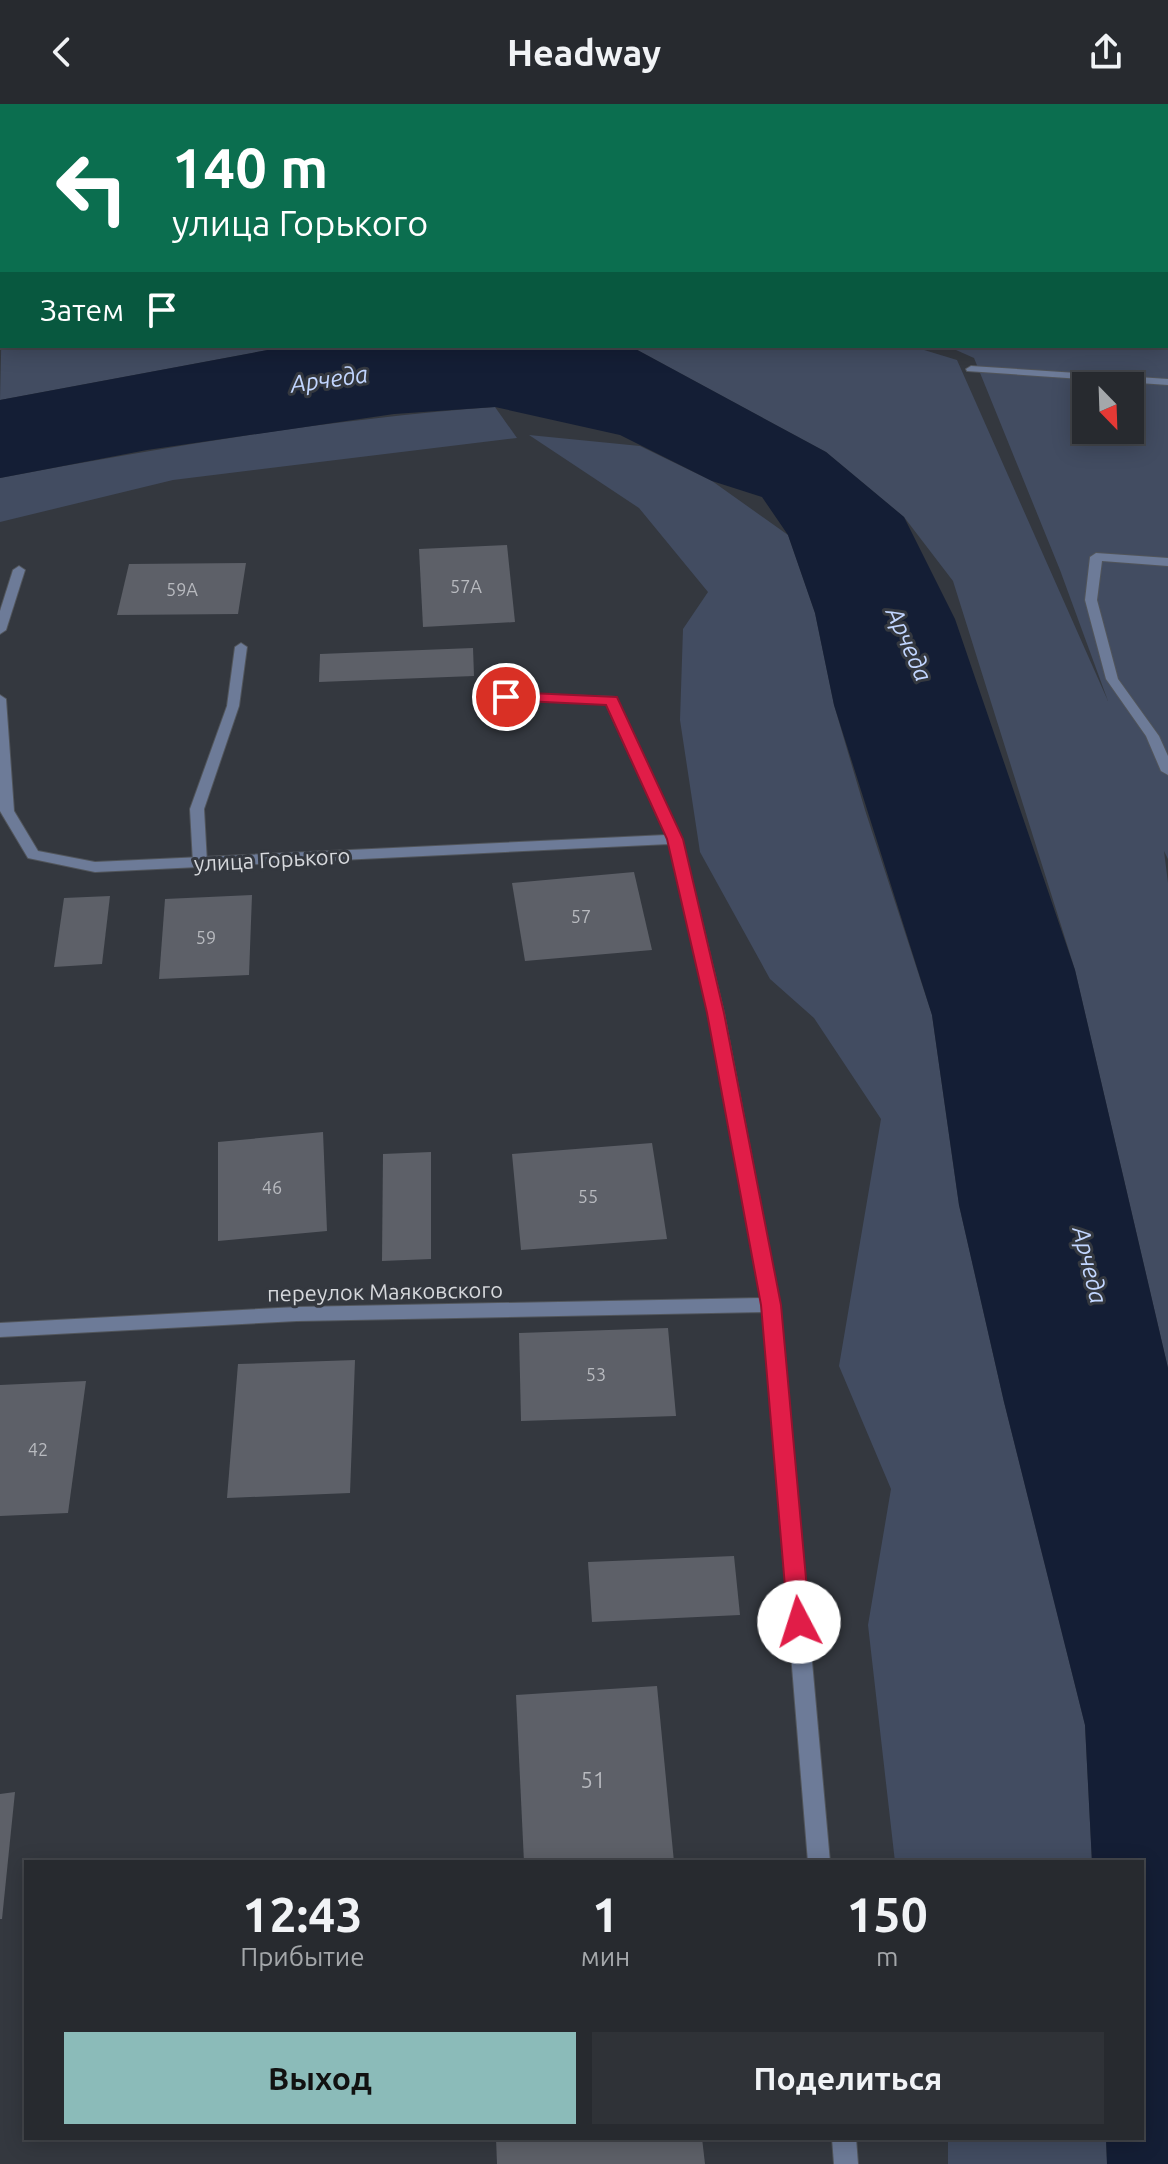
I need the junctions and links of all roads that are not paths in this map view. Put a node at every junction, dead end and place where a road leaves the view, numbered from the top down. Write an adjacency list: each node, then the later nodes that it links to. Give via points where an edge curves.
1 (971, 369): 2 (street)
2 (1168, 382)
3 (1168, 562): 9 (street, via 1096,557 1091,600 1112,679 1152,736)
4 (19, 570): 5 (street)
5 (0, 630)
6 (241, 647): 11 (street, via 233,706 197,809)
7 (506, 697): 10 (street, via 611,700)
8 (0, 699): 11 (street, улица Горького, via 7,811 33,855 95,867)
9 (1168, 771)
10 (675, 839): 11 (street, улица Горького); 12 (street, via 716,1013)
11 (200, 863)
12 (771, 1305): 13 (street, переулок Маяковского, via 297,1314); 14 (street)
13 (0, 1330)
14 (819, 1860)
15 (844, 2140): 16 (street)
16 (846, 2164)

